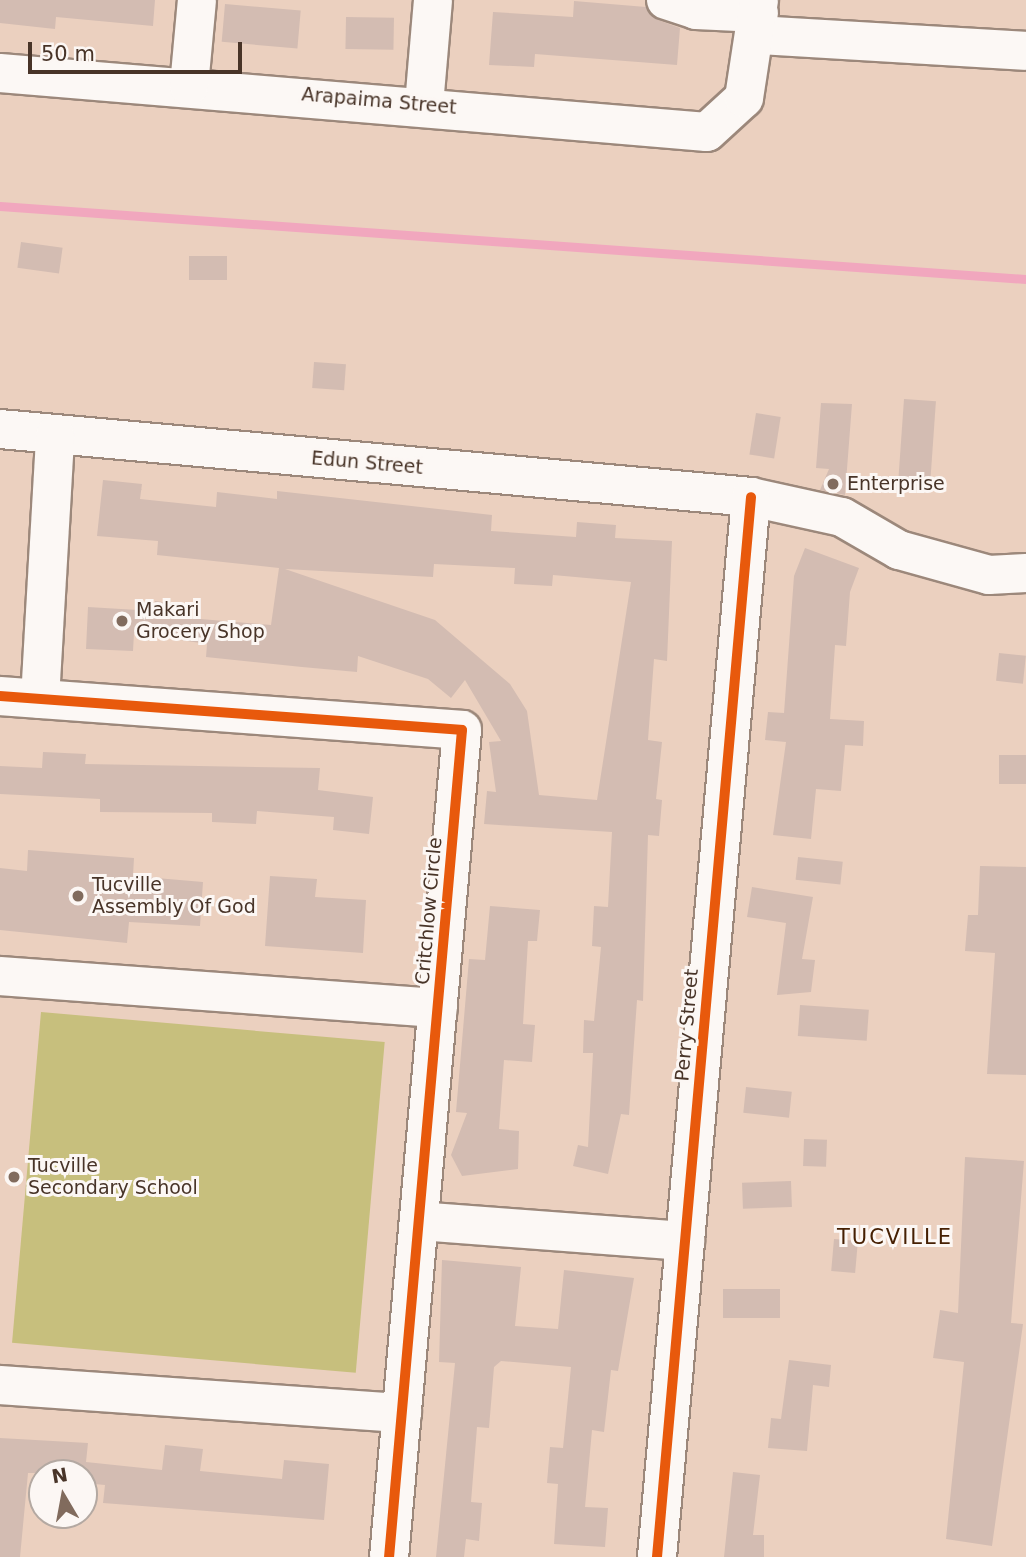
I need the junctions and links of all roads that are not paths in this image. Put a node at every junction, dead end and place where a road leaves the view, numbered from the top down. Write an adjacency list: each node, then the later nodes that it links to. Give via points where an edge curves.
1 (197, 0): 7 (street)
2 (433, 0): 8 (street)
3 (666, 0): 4 (street, via 696,10)
4 (759, 16): 5 (street); 8 (street, Arapaima Street, via 744,98 707,132)
5 (1026, 51)
6 (0, 73): 7 (street, Arapaima Street)
7 (189, 86): 8 (street, Arapaima Street)
8 (424, 104)
9 (0, 429): 10 (street, Edun Street)
10 (55, 435): 11 (street, Edun Street); 14 (street)
11 (743, 496): 12 (street, Edun Street, via 842,517 900,550 989,575); 18 (street, Perry Street)
12 (1026, 573)
13 (0, 696): 14 (street, Critchlow Circle)
14 (40, 699): 16 (street, Critchlow Circle, via 463,730)
15 (0, 976): 16 (street)
16 (438, 1008): 17 (street, Critchlow Circle)
17 (419, 1221): 18 (street); 20 (street, Critchlow Circle)
18 (685, 1241): 22 (street, Perry Street)
19 (0, 1385): 20 (street)
20 (402, 1413): 21 (street, Critchlow Circle)
21 (389, 1557)
22 (657, 1557)

